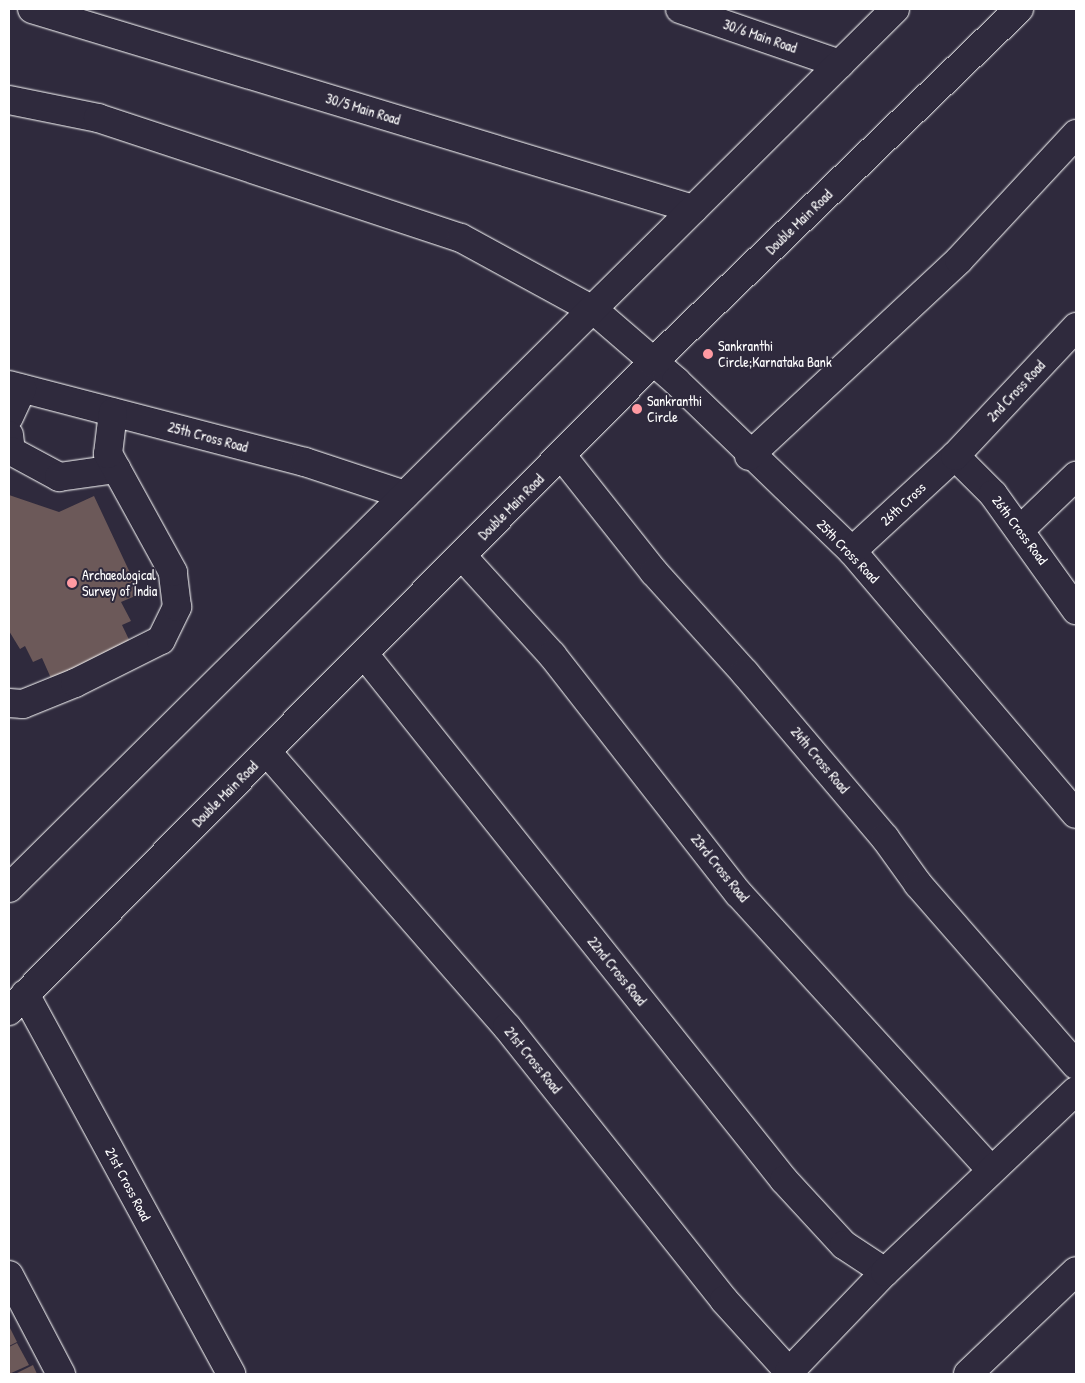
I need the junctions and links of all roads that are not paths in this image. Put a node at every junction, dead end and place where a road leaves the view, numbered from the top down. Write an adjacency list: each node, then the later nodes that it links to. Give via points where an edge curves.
1 (32, 9): 8 (street, 30/5 Main Road)
2 (680, 9): 5 (street, 30/6 Main Road)
3 (896, 9): 5 (street)
4 (1019, 9): 11 (street, Double Main Road)
5 (840, 64): 8 (street)
6 (9, 100): 9 (street, 25th Cross Road, via 98,118 461,238)
7 (1076, 134): 17 (street, via 959,260)
8 (694, 209): 9 (street)
9 (595, 311): 11 (street, 25th Cross Road); 21 (street)
10 (1076, 327): 18 (street, 2nd Cross Road)
11 (652, 364): 16 (street, Double Main Road); 17 (street, 25th Cross Road, via 676,381)
12 (15, 387): 13 (street, 25th Cross Road); 14 (street)
13 (113, 412): 19 (street, via 108,454); 21 (street, 25th Cross Road, via 305,462)
14 (9, 417)
15 (9, 435): 19 (street, via 11,451 59,477)
16 (562, 456): 24 (street, Double Main Road); 32 (street, 24th Cross Road, via 654,572 745,673 885,838 918,884)
17 (749, 456): 23 (street, 25th Cross Road)
18 (955, 456): 22 (street, 26th Cross Road); 23 (street, 26th Cross)
19 (116, 469): 27 (street, via 173,572 177,607 161,640 76,683 23,704)
20 (1076, 476): 22 (street)
21 (405, 495): 30 (street)
22 (1020, 530): 25 (street, 26th Cross Road)
23 (852, 551): 29 (street, 25th Cross Road)
24 (462, 556): 26 (street, Double Main Road); 34 (street, 23rd Cross Road, via 552,655 739,894)
25 (1076, 610)
26 (364, 654): 28 (street, Double Main Road); 36 (street, 22nd Cross Road, via 784,1180 844,1245)
27 (9, 703)
28 (267, 752): 31 (street, Double Main Road); 38 (street, 21st Cross Road, via 507,1028 724,1300)
29 (1076, 814)
30 (9, 888)
31 (17, 1002): 40 (street, 21st Cross Road)
32 (1076, 1065)
33 (1076, 1091): 34 (street)
34 (991, 1170): 36 (street)
35 (1076, 1271): 41 (street)
36 (885, 1272): 38 (street)
37 (9, 1275): 39 (street)
38 (790, 1373)
39 (61, 1374)
40 (231, 1374)
41 (968, 1374)

